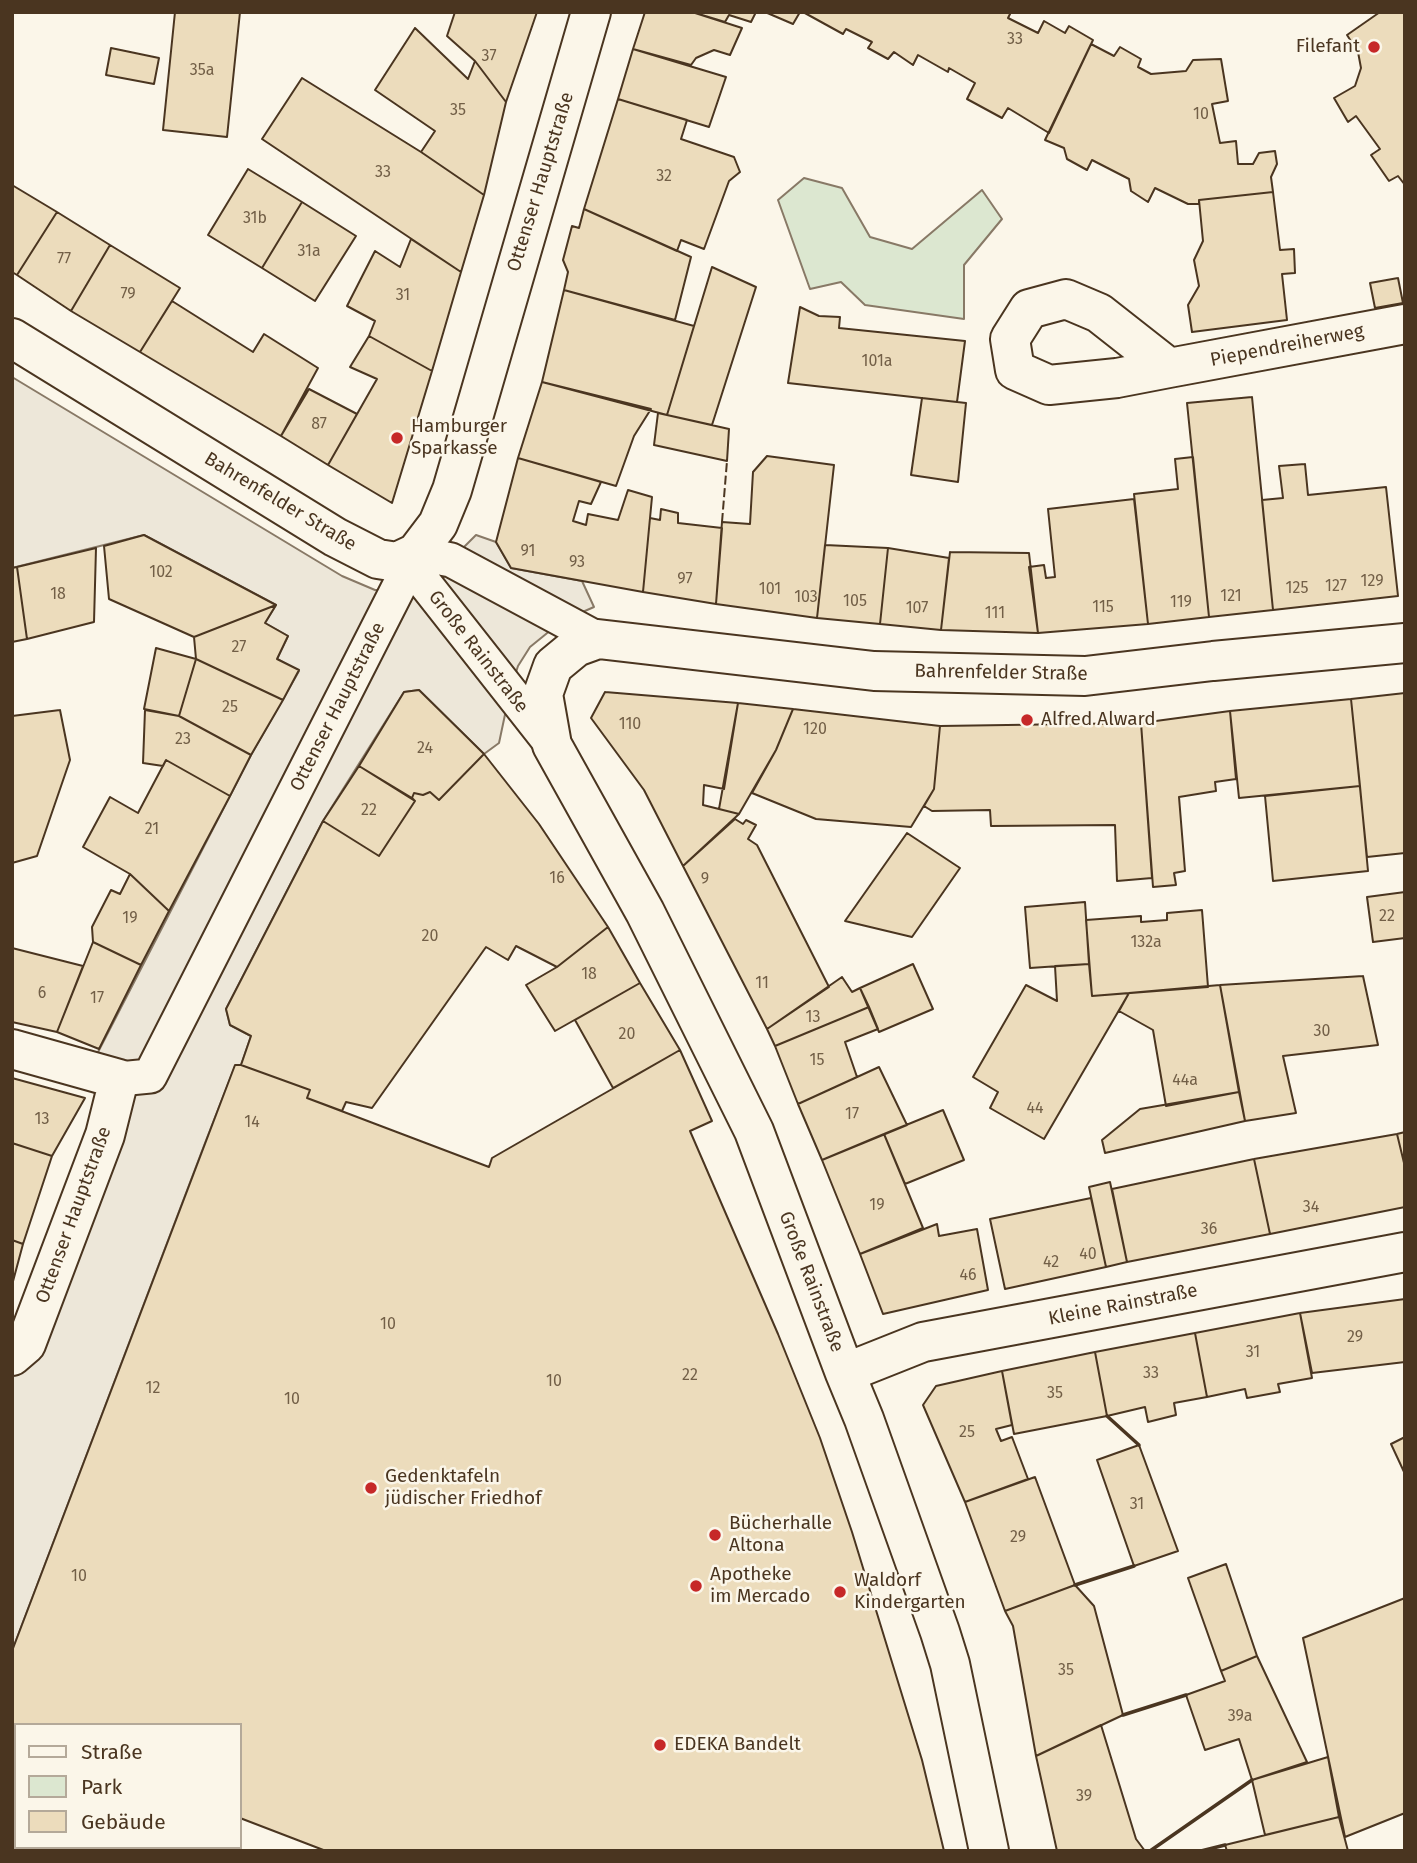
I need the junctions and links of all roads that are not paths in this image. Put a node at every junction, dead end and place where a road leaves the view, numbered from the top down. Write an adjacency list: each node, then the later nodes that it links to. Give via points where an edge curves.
1 (592, 12): 5 (street, Ottenser Hauptstraße, via 452,490 438,524)
2 (1405, 324): 4 (street, Piependreiherweg)
3 (12, 338): 5 (street, Bahrenfelder Straße, via 335,537 397,562)
4 (1169, 368)
5 (416, 553): 6 (street, Bahrenfelder Straße, via 451,560); 8 (street, Große Rainstraße, via 423,581); 10 (street, Ottenser Hauptstraße, via 150,1076)
6 (598, 639): 7 (street, Bahrenfelder Straße, via 874,671 1085,676); 8 (street, Große Rainstraße, via 576,647 553,666 543,694)
7 (1405, 643)
8 (552, 746): 13 (street, Große Rainstraße, via 645,912 754,1131)
9 (12, 1049): 10 (street)
10 (119, 1080): 12 (street, Ottenser Hauptstraße, via 105,1135 26,1344)
11 (1405, 1252): 13 (street, Kleine Rainstraße, via 923,1342)
12 (12, 1356)
13 (845, 1373): 14 (street, Große Rainstraße, via 950,1664)
14 (989, 1851)

